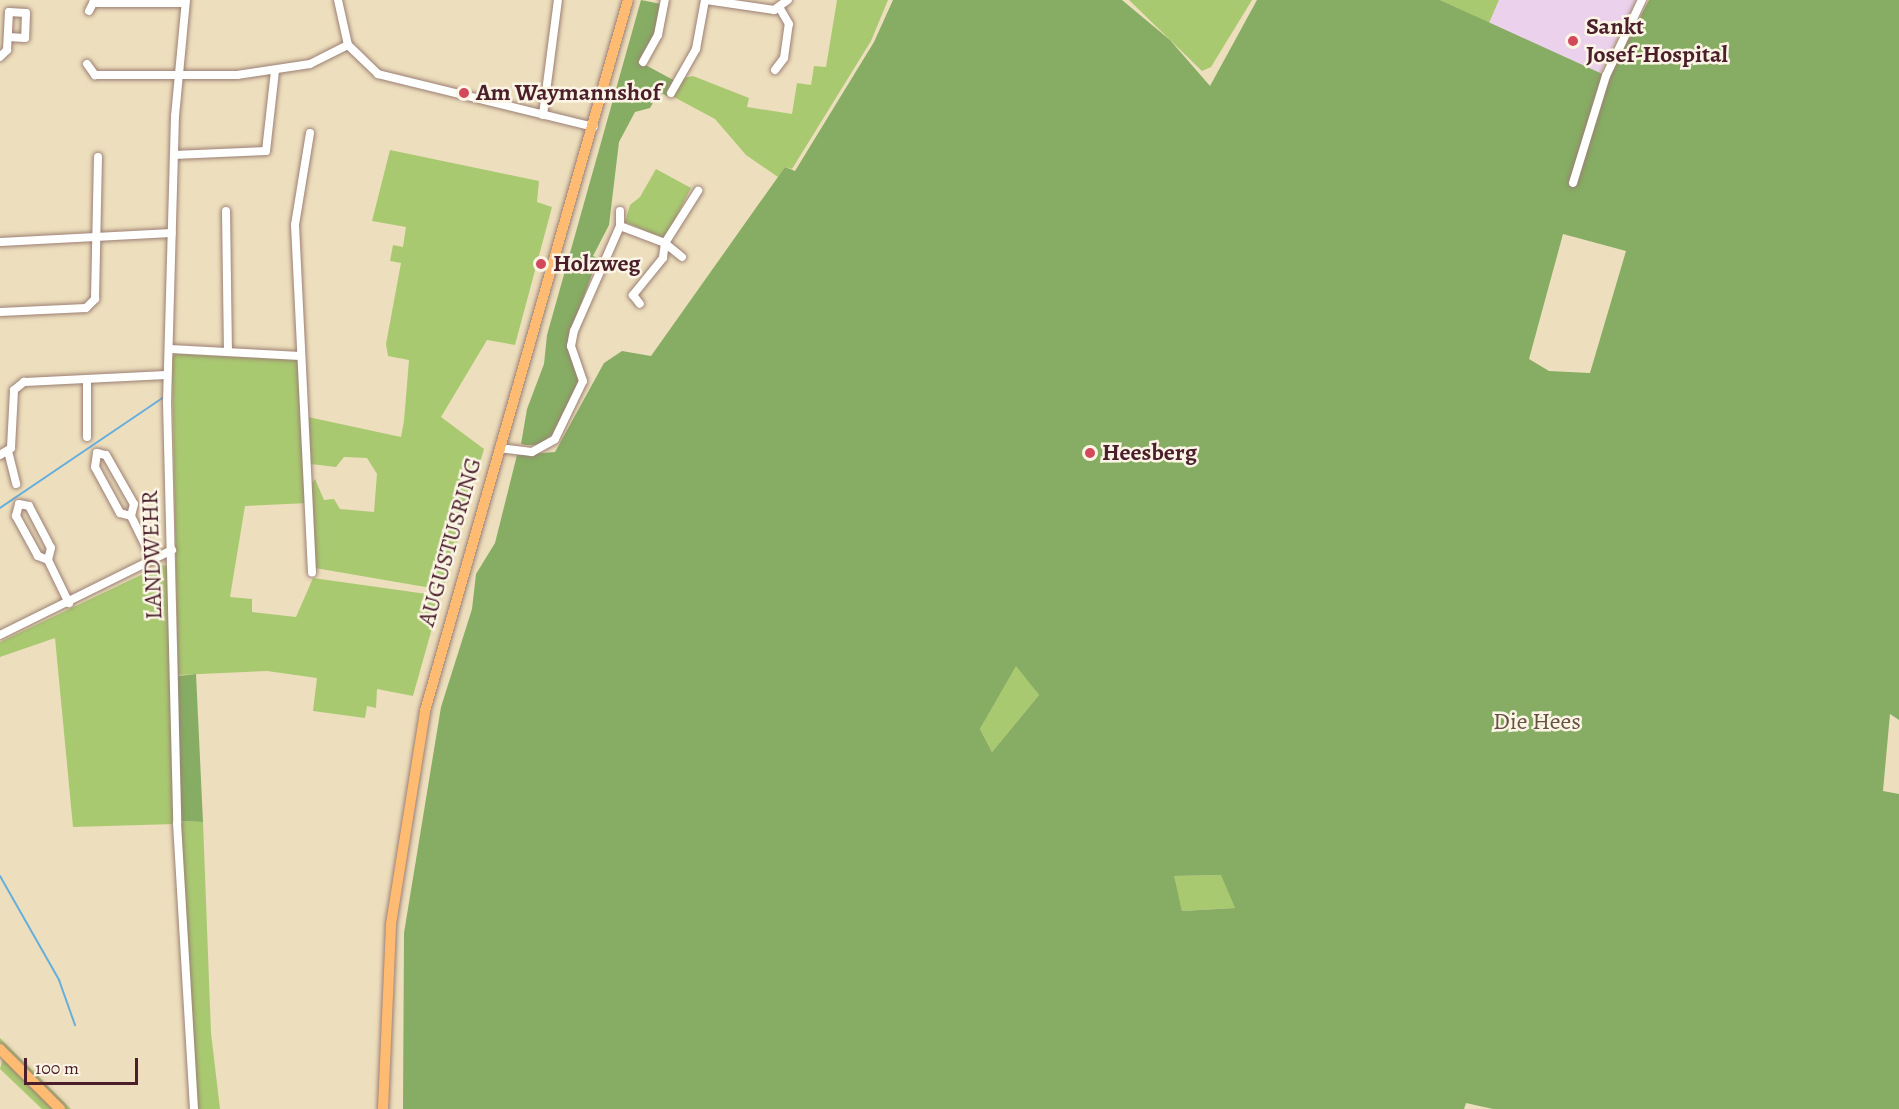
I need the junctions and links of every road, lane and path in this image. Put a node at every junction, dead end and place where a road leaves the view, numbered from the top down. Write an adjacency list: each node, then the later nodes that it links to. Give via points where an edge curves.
1 (338, 0): 12 (street)
2 (558, 0): 20 (street)
3 (628, 0): 21 (main road, AUGUSTUSRING)
4 (665, 0): 14 (street, via 658,35)
5 (705, 0): 9 (street); 19 (street, via 696,49)
6 (788, 0): 9 (street)
7 (185, 2): 10 (street, via 93,3); 18 (street, LANDWEHR)
8 (1641, 2): 25 (street, via 1606,76)
9 (781, 10): 16 (street, via 789,24 784,58)
10 (89, 11)
11 (8, 37): 13 (street)
12 (348, 45): 17 (street, via 310,63); 20 (street, via 363,64 396,80)
13 (0, 57)
14 (643, 62)
15 (87, 64): 18 (street, via 96,75)
16 (775, 70)
17 (275, 71): 18 (street); 23 (street, via 266,151)
18 (179, 74): 23 (street, LANDWEHR)
19 (671, 93)
20 (543, 116): 21 (street)
21 (594, 127): 43 (main road, AUGUSTUSRING)
22 (310, 133): 39 (street, via 295,225)
23 (174, 155): 30 (street, LANDWEHR)
24 (98, 158): 31 (street)
25 (1574, 183)
26 (698, 191): 33 (street)
27 (226, 211): 38 (street)
28 (620, 211): 29 (street)
29 (620, 226): 33 (street); 43 (street, via 574,331 571,346 583,381 555,439 531,452)
30 (172, 233): 31 (street); 37 (street, LANDWEHR)
31 (95, 236): 32 (street); 36 (street, via 95,299 86,308)
32 (0, 242)
33 (665, 243): 34 (street); 35 (street, via 663,258 633,295)
34 (682, 257)
35 (640, 304)
36 (0, 312)
37 (170, 349): 38 (street); 40 (street, LANDWEHR)
38 (228, 352): 39 (street)
39 (301, 356): 50 (street)
40 (167, 375): 41 (street); 47 (street, LANDWEHR)
41 (87, 380): 42 (street); 44 (street, via 19,385)
42 (87, 437)
43 (499, 448): 56 (main road, AUGUSTUSRING, via 425,711 391,924)
44 (4, 453): 45 (street)
45 (16, 484)
46 (131, 516): 46 (street, via 134,504 106,455 97,453 95,467 120,513); 49 (street)
47 (172, 550): 49 (street); 55 (street, LANDWEHR, via 178,834)
48 (48, 560): 48 (street, via 52,551 29,506 20,504 16,516 38,556); 51 (street)
49 (153, 561): 51 (street)
50 (312, 573)
51 (69, 603): 52 (street)
52 (0, 635)
53 (0, 1049): 54 (main road)
54 (60, 1109)
55 (194, 1109)
56 (383, 1109)

